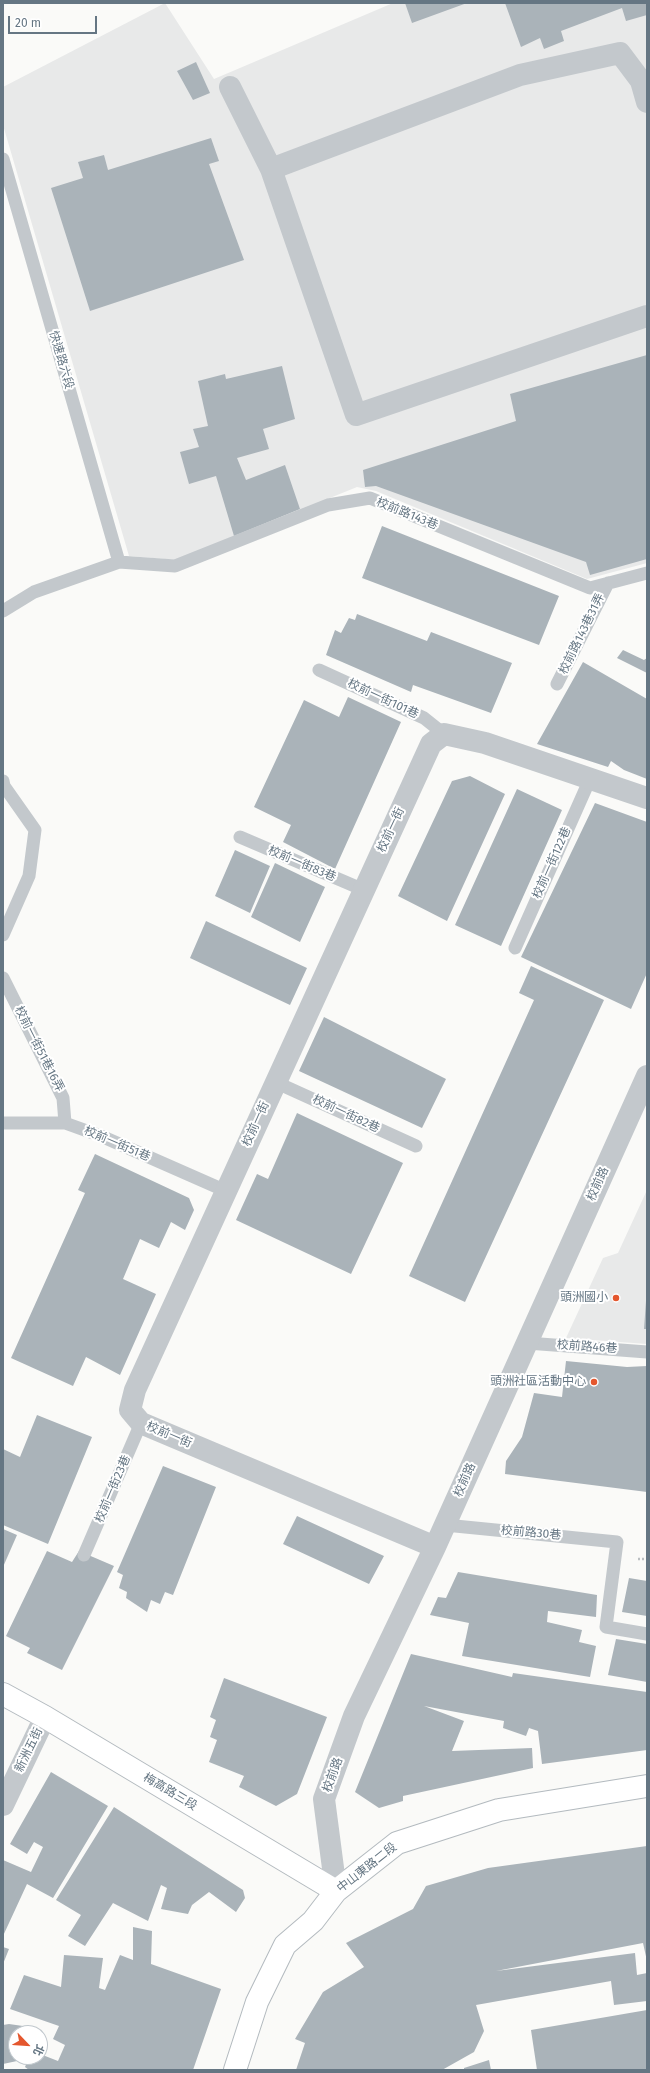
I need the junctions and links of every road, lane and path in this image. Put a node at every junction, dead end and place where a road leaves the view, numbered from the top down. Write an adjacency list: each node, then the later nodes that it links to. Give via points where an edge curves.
1 (230, 87): 4 (street)
2 (647, 102): 4 (street, via 641,81 620,53 520,75)
3 (3, 159): 6 (lane, 快速路六段)
4 (271, 169): 5 (street, via 356,415)
5 (647, 316)
6 (119, 562): 8 (lane, 校前路143巷, via 175,566 328,505 370,498 590,588); 9 (lane, via 34,592)
7 (647, 573): 8 (lane, 校前路143巷)
8 (608, 583): 11 (lane, 校前路143巷31弄)
9 (3, 611)
10 (319, 670): 12 (lane, 校前一街101巷, via 424,718)
11 (557, 684)
12 (444, 734): 13 (street, via 484,744); 17 (street, 校前一街, via 431,744)
13 (590, 779): 15 (street); 19 (lane, 校前一街122巷)
14 (3, 781): 18 (lane, via 35,830 29,876)
15 (647, 798)
16 (240, 837): 17 (lane, 校前一街83巷)
17 (364, 890): 22 (street, 校前一街)
18 (3, 935)
19 (515, 948)
20 (3, 978): 24 (lane, 校前一街51巷16弄, via 63,1098)
21 (647, 1076): 27 (street, 校前路)
22 (275, 1082): 25 (lane, 校前一街82巷); 26 (street, 校前一街)
23 (3, 1123): 24 (lane, 校前一街51巷)
24 (65, 1123): 26 (lane, 校前一街51巷, via 101,1136)
25 (416, 1146)
26 (226, 1191): 29 (street, 校前一街, via 135,1390 130,1410)
27 (527, 1343): 28 (lane, 校前路46巷); 30 (street, 校前路)
28 (647, 1352)
29 (141, 1423): 31 (street, 校前一街); 32 (lane, 校前一街23巷)
30 (445, 1525): 31 (street, 校前路); 33 (lane, 校前路30巷, via 617,1542 606,1627)
31 (435, 1547): 38 (street, 校前路, via 354,1716 324,1798)
32 (84, 1555)
33 (647, 1634)
34 (3, 1694): 35 (main road, 梅高路三段)
35 (45, 1717): 37 (street, 新洲五街); 38 (main road, 梅高路三段)
36 (647, 1786): 38 (main road, 中山東路二段, via 499,1810 432,1830 397,1843)
37 (3, 1805)
38 (336, 1891): 39 (main road, 中山東路二段, via 313,1921 285,1945 257,2002)
39 (235, 2070)

